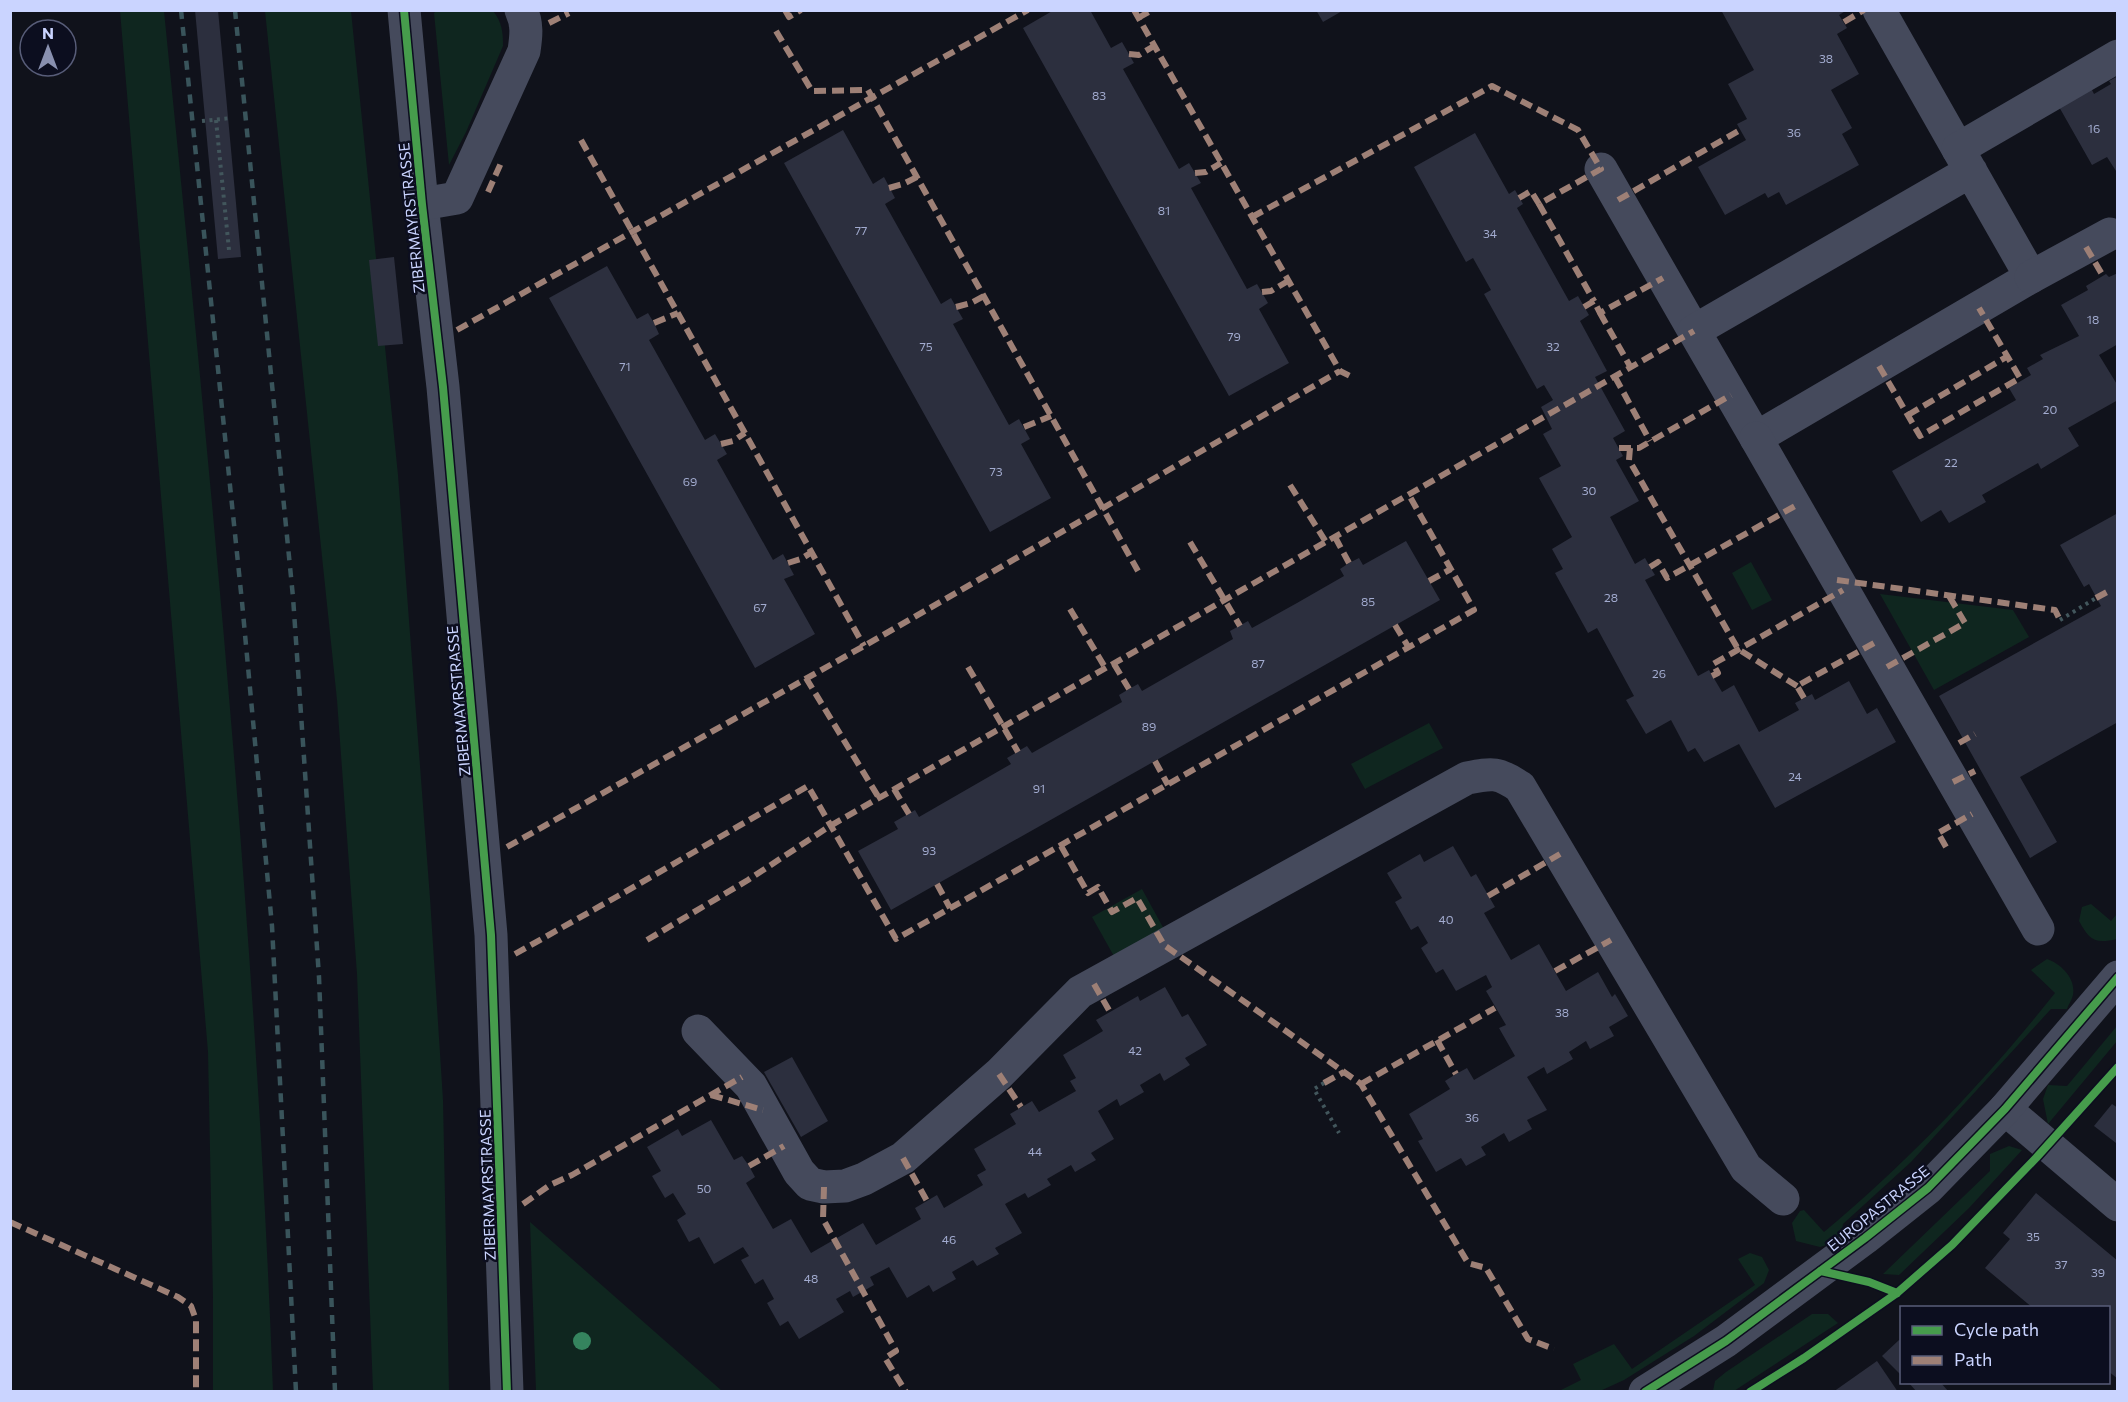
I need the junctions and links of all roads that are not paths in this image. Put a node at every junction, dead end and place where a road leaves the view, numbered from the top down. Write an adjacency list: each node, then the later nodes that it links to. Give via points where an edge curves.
1 (404, 10): 7 (street, ZIBERMAYRSTRASSE)
2 (521, 10): 7 (street, via 527,34 524,51 457,198)
3 (1879, 10): 5 (street)
4 (2118, 56): 5 (street)
5 (1965, 160): 9 (street); 10 (street)
6 (1601, 169): 10 (street)
7 (422, 204): 18 (street, ZIBERMAYRSTRASSE, via 443,387 491,935)
8 (2110, 234): 9 (street)
9 (2031, 278): 11 (street)
10 (1694, 332): 11 (street)
11 (1756, 438): 12 (street)
12 (2038, 929)
13 (2118, 977): 15 (street, EUROPASTRASSE)
14 (698, 1031): 16 (street, via 751,1086 799,1172 810,1184 845,1186 903,1158 999,1074 1080,992 1467,778 1504,776 1520,787 1746,1168)
15 (2005, 1109): 17 (street); 19 (street, EUROPASTRASSE, via 1928,1188 1865,1238 1726,1341)
16 (1783, 1199)
17 (2118, 1205)
18 (507, 1392)
19 (1645, 1392)

